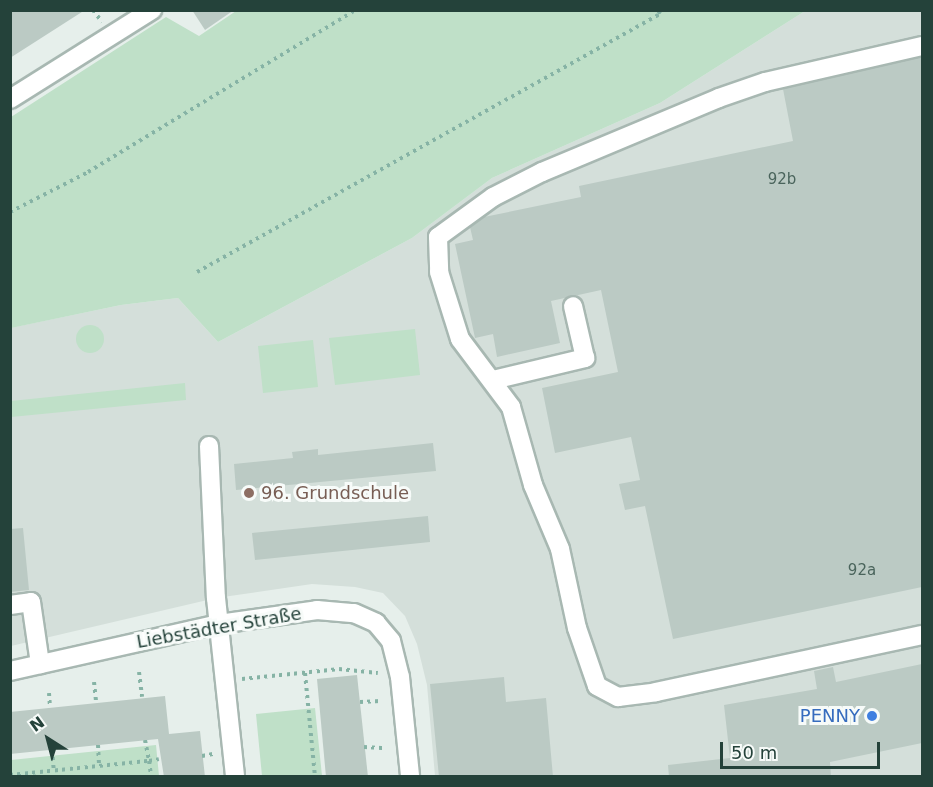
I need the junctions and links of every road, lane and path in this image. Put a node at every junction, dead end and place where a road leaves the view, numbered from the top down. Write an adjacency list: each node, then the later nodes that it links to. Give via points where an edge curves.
1 (152, 10): 5 (street)
2 (355, 10): 6 (path, via 88,172)
3 (658, 10): 7 (path, via 660,14)
4 (922, 45): 9 (street, via 765,82 719,98 542,172 454,221 438,237 439,272 460,339)
5 (10, 99)
6 (10, 212)
7 (197, 272)
8 (573, 306): 9 (street, via 585,358)
9 (493, 380): 13 (street, via 511,407 533,485 560,549 577,628 597,686 618,697 656,692)
10 (209, 446): 12 (street)
11 (10, 604): 14 (street, via 31,602)
12 (219, 624): 14 (street, Liebstädter Straße); 19 (street); 44 (street, Liebstädter Straße, via 317,610 354,613 376,623 391,641 400,677)
13 (922, 635)
14 (40, 664): 15 (street, Liebstädter Straße)
15 (10, 671)
16 (139, 672): 22 (path)
17 (305, 673): 18 (path, via 339,669); 19 (path); 27 (path)
18 (378, 673)
19 (225, 681): 42 (street)
20 (94, 682): 24 (path)
21 (49, 693): 28 (path)
22 (142, 697)
23 (381, 701): 25 (path)
24 (96, 702)
25 (360, 702)
26 (317, 704): 27 (path)
27 (308, 705): 35 (path)
28 (50, 706)
29 (145, 740): 37 (path)
30 (98, 745): 38 (path)
31 (364, 747): 32 (path)
32 (386, 748)
33 (52, 750): 39 (path)
34 (321, 750): 35 (path)
35 (313, 751): 43 (path)
36 (159, 759): 37 (path)
37 (149, 761): 38 (path); 41 (path)
38 (99, 766): 39 (path)
39 (54, 772): 40 (path)
40 (10, 775)
41 (152, 777)
42 (235, 777)
43 (315, 777)
44 (410, 777)

